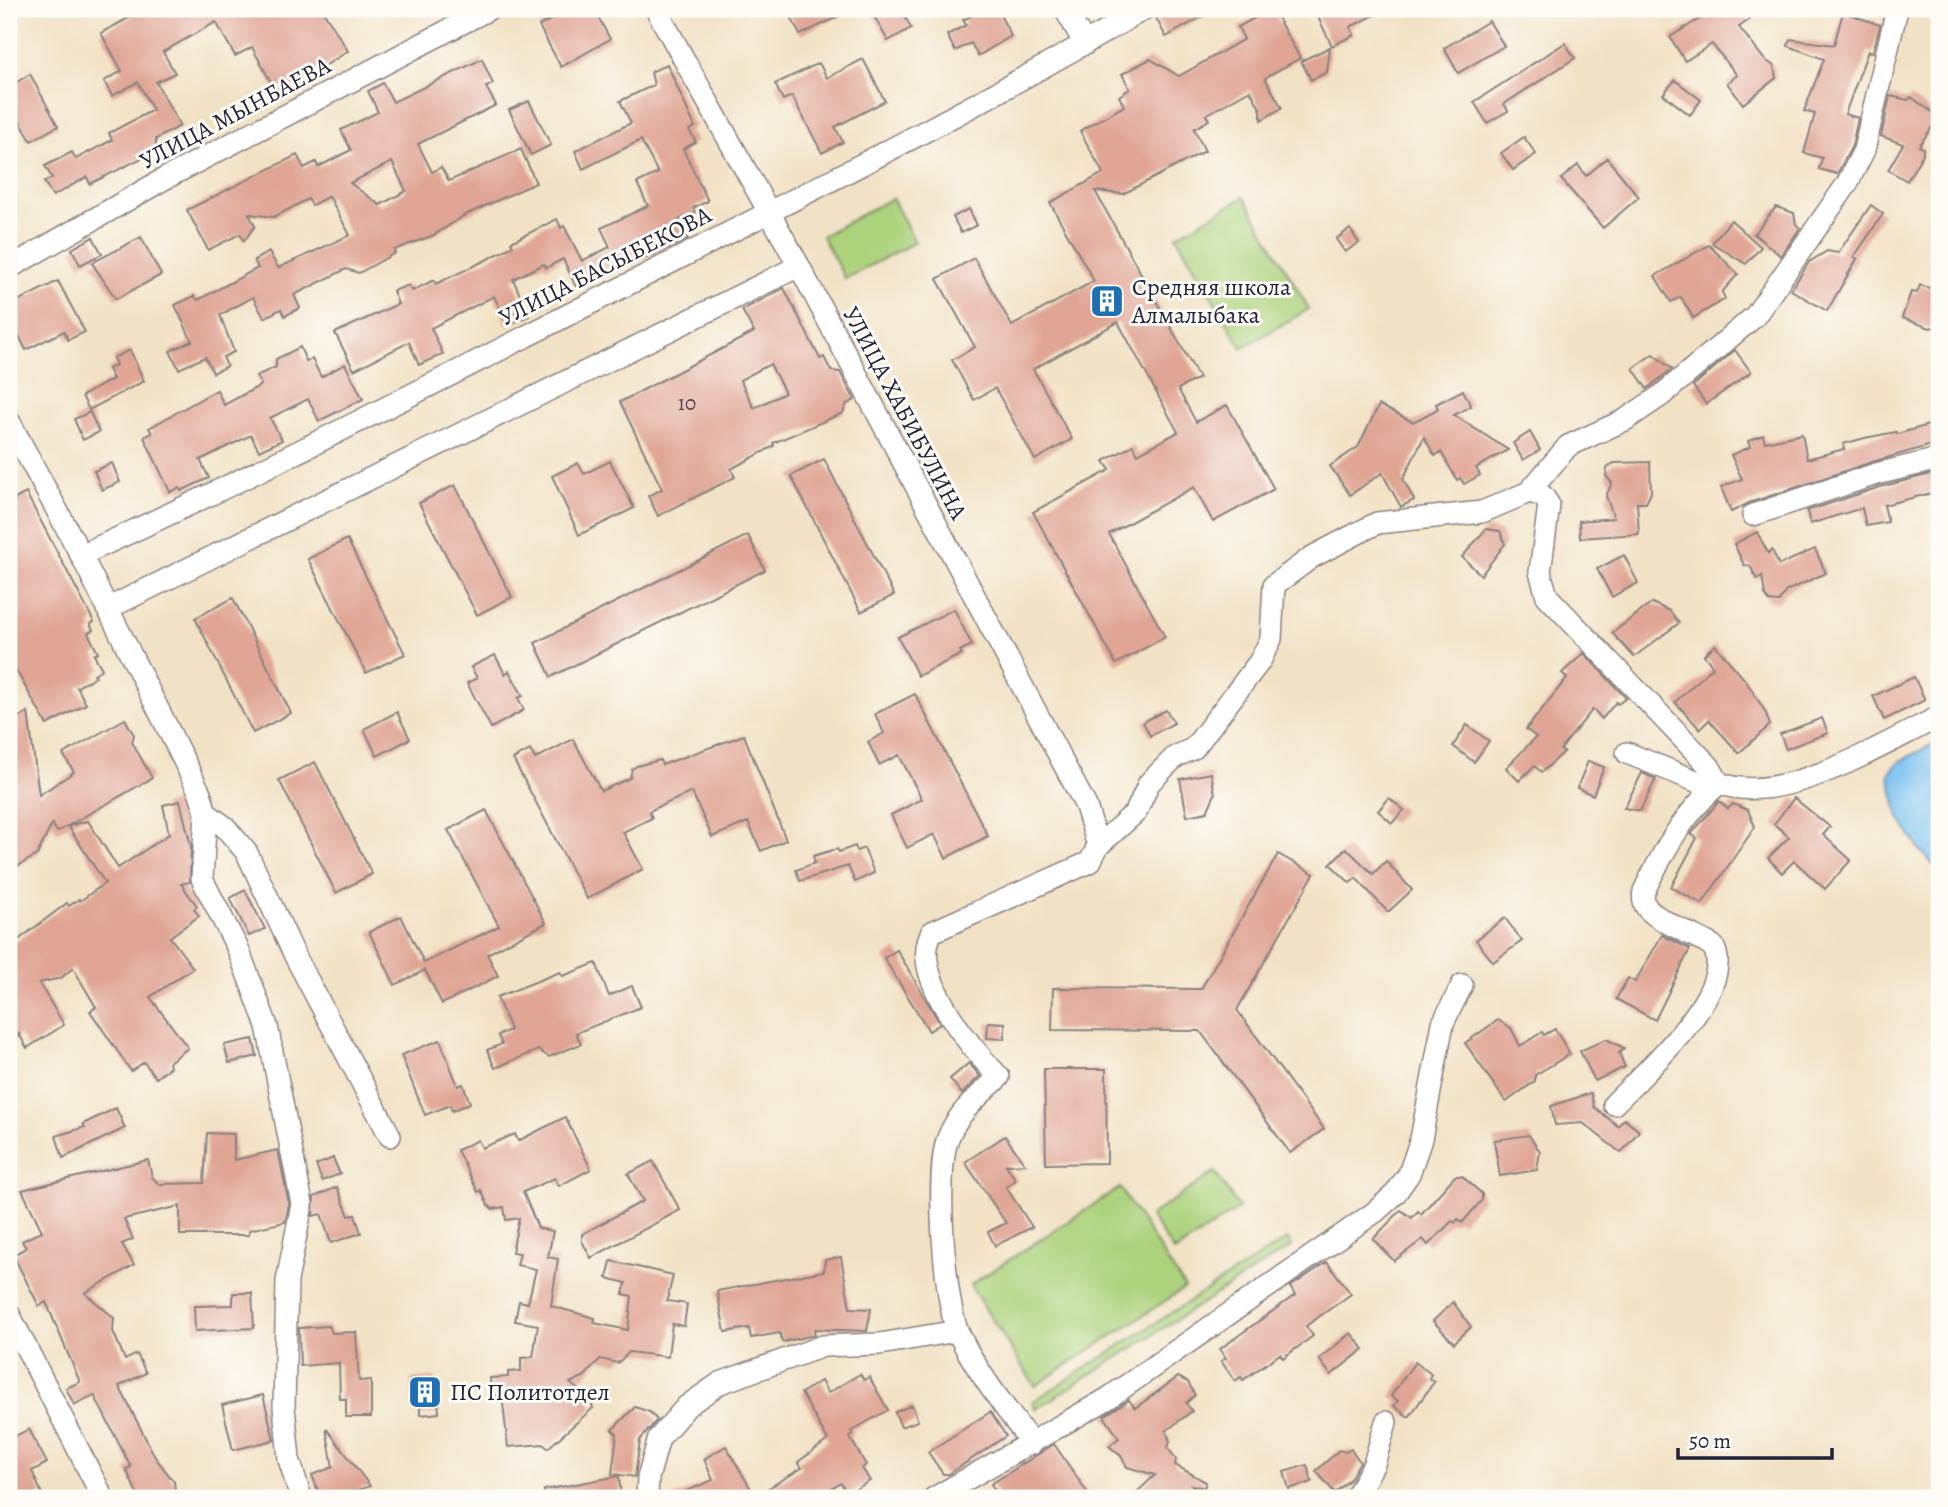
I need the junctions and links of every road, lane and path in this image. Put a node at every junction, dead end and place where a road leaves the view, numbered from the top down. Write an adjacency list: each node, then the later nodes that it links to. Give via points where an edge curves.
1 (489, 9): 10 (street, УЛИЦА МЫНБАЕВА, via 164,178)
2 (656, 9): 8 (street, УЛИЦА ХАБИБУЛИНА)
3 (1065, 9): 7 (street)
4 (1144, 9): 6 (street, УЛИЦА БАСЫБЕКОВА)
5 (1897, 9): 13 (street, via 1864,150 1847,184 1755,316 1662,395 1568,446)
6 (1116, 16): 7 (street, УЛИЦА БАСЫБЕКОВА)
7 (1085, 44): 8 (street, УЛИЦА БАСЫБЕКОВА)
8 (768, 213): 9 (street, УЛИЦА ХАБИБУЛИНА); 17 (street, УЛИЦА БАСЫБЕКОВА, via 212,496)
9 (799, 266): 18 (street); 23 (street, УЛИЦА ХАБИБУЛИНА, via 1086,806)
10 (9, 268)
11 (9, 421): 17 (street)
12 (1939, 459): 16 (street, via 1876,474)
13 (1557, 460): 14 (street); 15 (street)
14 (1529, 492): 15 (street, via 1543,496); 23 (street, via 1482,512 1377,523 1312,557 1274,584 1271,639 1260,661 1194,748 1175,757 1149,783 1136,812)
15 (1549, 505): 21 (street, via 1540,572 1547,596 1709,766)
16 (1753, 515)
17 (82, 555): 18 (street)
18 (107, 609): 22 (street)
19 (1939, 718): 21 (street, via 1775,788)
20 (1627, 753): 21 (street)
21 (1716, 786): 25 (street, via 1695,804 1667,844 1643,899 1658,917 1713,946 1719,968 1712,990)
22 (206, 813): 26 (street, via 247,853 295,956); 32 (street, via 202,879 238,949 267,1026 302,1204 286,1281 284,1407 289,1460)
23 (1098, 846): 28 (street, via 1090,862 932,932 925,944 932,986 981,1059 999,1077 959,1115 947,1139 941,1169 944,1252)
24 (1462, 985): 30 (street, via 1443,1023 1421,1139 1409,1174 1395,1194 1107,1399)
25 (1614, 1104)
26 (390, 1136)
27 (9, 1314): 31 (street)
28 (957, 1331): 30 (street); 33 (street, via 880,1344 823,1346 720,1383 687,1406 659,1438)
29 (1386, 1422): 35 (street, via 1374,1464)
30 (1031, 1444): 34 (street)
31 (103, 1498)
32 (301, 1498)
33 (647, 1498)
34 (934, 1498)
35 (1355, 1498)

